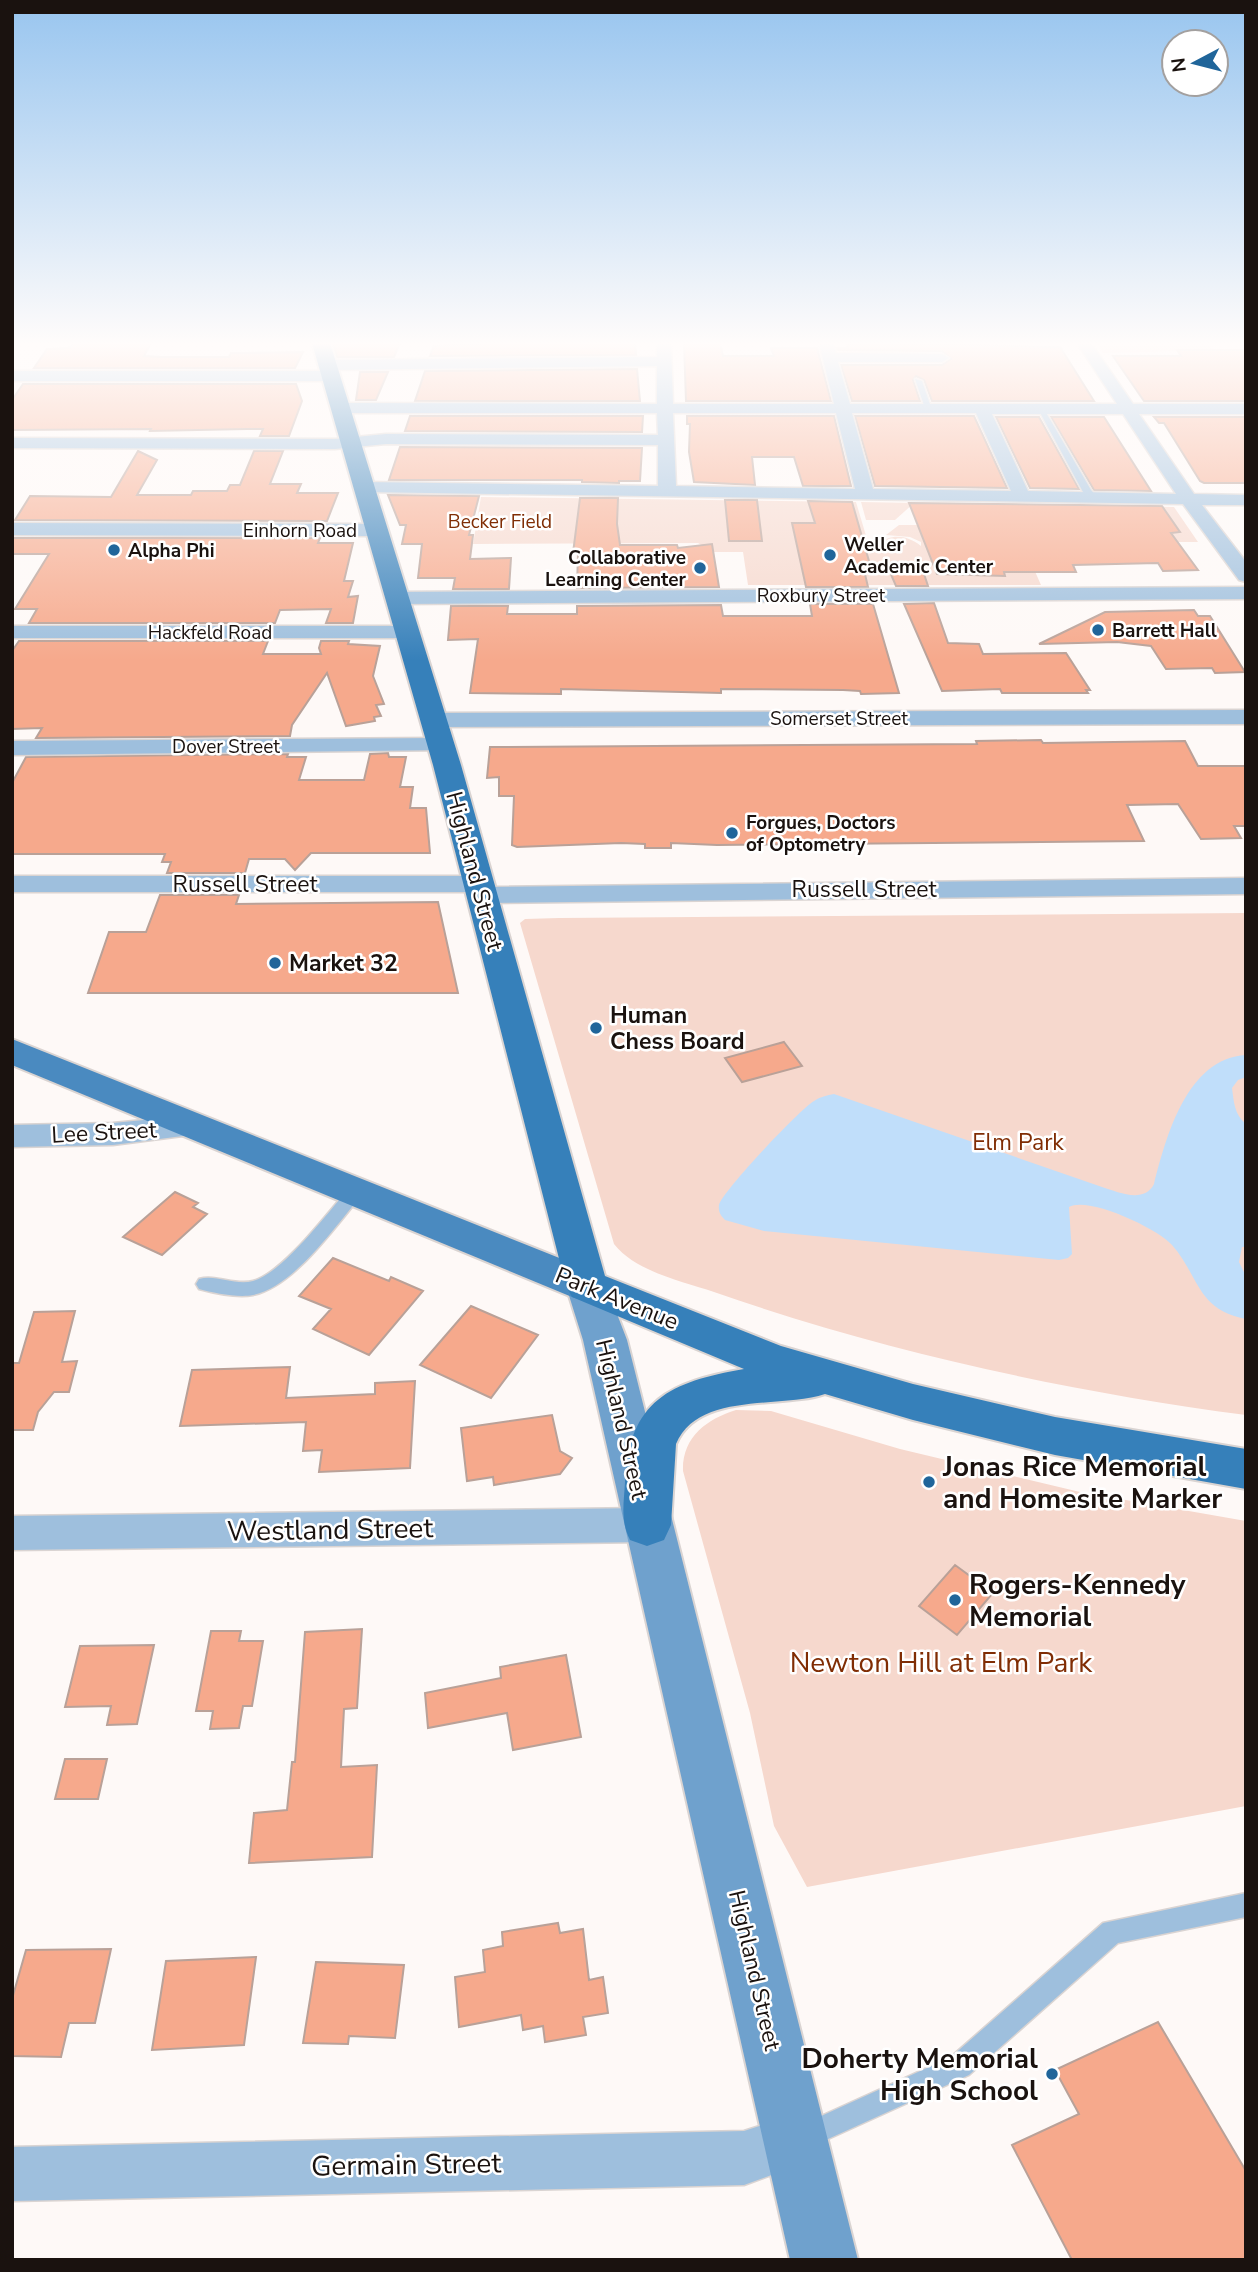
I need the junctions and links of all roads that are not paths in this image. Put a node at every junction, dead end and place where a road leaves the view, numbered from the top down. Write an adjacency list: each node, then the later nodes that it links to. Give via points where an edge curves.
1 (353, 449): 7 (highway, Highland Street)
2 (666, 449): 8 (street)
3 (853, 449): 9 (street)
4 (1000, 449): 10 (street)
5 (1063, 449): 11 (lane)
6 (1155, 449): 12 (street)
7 (365, 487): 8 (street); 15 (highway, Highland Street)
8 (667, 492): 9 (street)
9 (865, 495): 10 (street)
10 (1022, 497): 11 (street)
11 (1094, 498): 12 (street)
12 (1190, 499): 13 (street); 16 (street)
13 (1246, 500)
14 (12, 529): 15 (street, Einhorn Road)
15 (379, 530): 18 (highway, Highland Street)
16 (1246, 576)
17 (1246, 593): 18 (street, Roxbury Street)
18 (396, 598): 20 (highway, Highland Street)
19 (12, 632): 20 (street, Hackfeld Road)
20 (408, 632): 22 (highway, Highland Street)
21 (1246, 717): 22 (street, Somerset Street)
22 (433, 720): 23 (highway, Highland Street)
23 (440, 745): 24 (street, Dover Street); 27 (highway, Highland Street)
24 (12, 748)
25 (12, 884): 27 (street, Russell Street)
26 (1246, 886): 27 (street, Russell Street)
27 (480, 889): 33 (highway, Highland Street)
28 (12, 1051): 29 (main road, Park Avenue)
29 (195, 1126): 30 (street, Lee Street, via 113,1134); 31 (main road, Park Avenue)
30 (12, 1136)
31 (356, 1191): 32 (lane, via 293,1262 270,1281 254,1288); 33 (main road, Park Avenue)
32 (205, 1284)
33 (587, 1286): 34 (highway, Park Avenue, via 771,1361); 36 (main road, Highland Street, via 605,1340)
34 (835, 1379): 35 (highway, Park Avenue, via 987,1421); 36 (highway, via 711,1393 664,1419 653,1443)
35 (1246, 1469)
36 (647, 1525): 37 (street, Westland Street); 39 (main road, Highland Street)
37 (12, 1533)
38 (1246, 1905): 39 (lane, via 1112,1932 960,2066)
39 (796, 2140): 40 (street, Germain Street, via 744,2158); 41 (main road, Highland Street)
40 (12, 2174)
41 (824, 2260)

